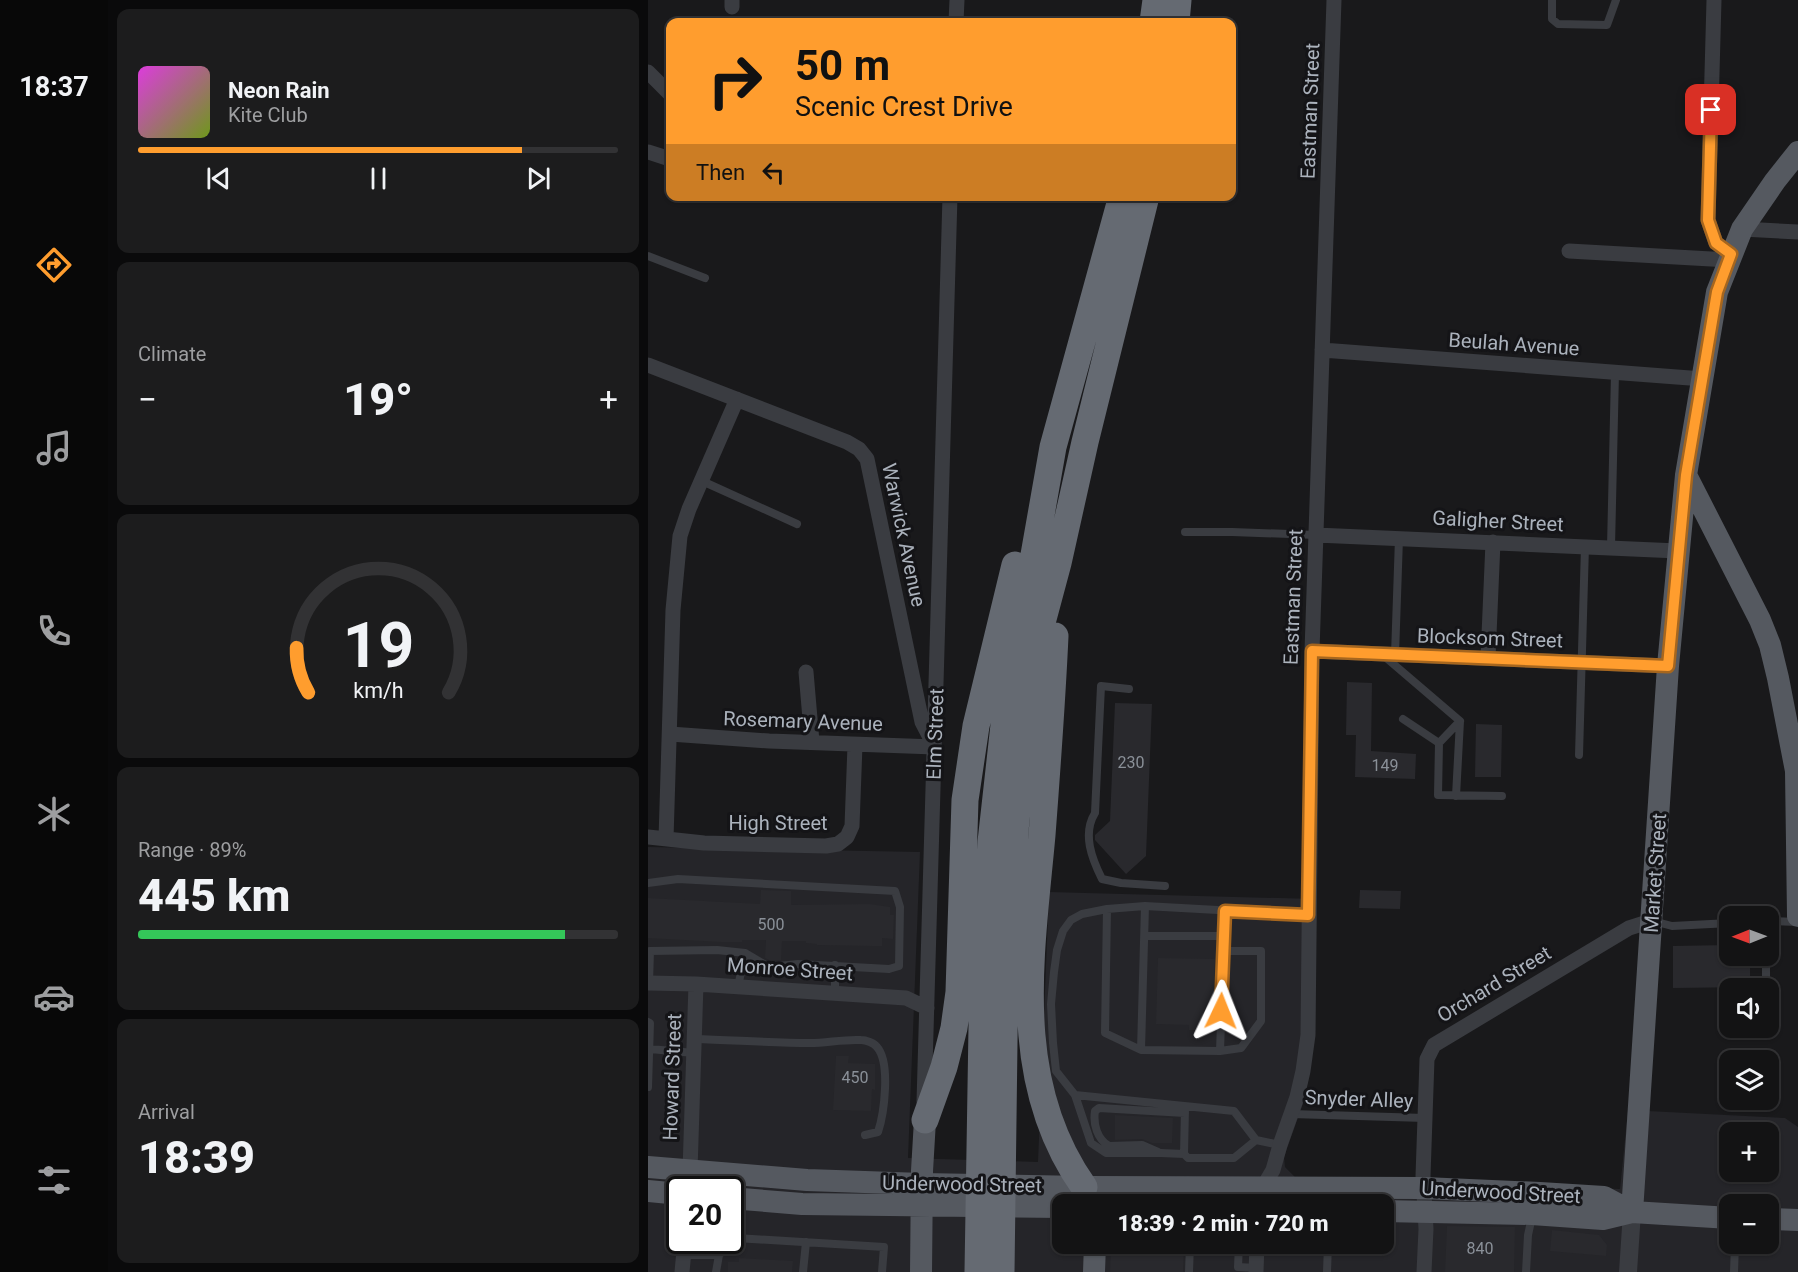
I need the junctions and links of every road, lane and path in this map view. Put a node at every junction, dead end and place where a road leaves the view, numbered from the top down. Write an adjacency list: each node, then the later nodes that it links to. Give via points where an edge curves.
1 (957, 0): 8 (street)
2 (1156, 0): 9 (highway)
3 (1178, 0): 10 (highway)
4 (1334, 0): 25 (street, Eastman Street)
5 (1552, 0): 6 (lane, via 1552,19 1557,24 1607,25)
6 (1616, 0)
7 (1714, 0): 23 (street, via 1708,220 1716,243)
8 (956, 18)
9 (1154, 18)
10 (1176, 18)
11 (648, 72): 12 (street)
12 (666, 90)
13 (648, 152): 15 (street)
14 (1798, 152): 19 (main road, Market Street)
15 (666, 158)
16 (950, 201): 55 (street, Elm Street)
17 (1121, 201): 30 (highway)
18 (1145, 201): 41 (highway)
19 (1742, 229): 20 (street); 23 (main road, Market Street)
20 (1798, 231)
21 (1569, 251): 23 (street)
22 (648, 256): 24 (lane)
23 (1730, 257): 28 (main road, Market Street, via 1717,292)
24 (705, 278)
25 (1322, 350): 27 (street, Beulah Avenue); 35 (street, Eastman Street)
26 (648, 365): 29 (street, Warwick Avenue)
27 (1615, 373): 28 (street, Beulah Avenue); 39 (lane)
28 (1702, 379): 31 (main road, Market Street)
29 (736, 399): 32 (street); 55 (street, Warwick Avenue, via 847,442 867,459 922,722)
30 (1053, 447): 94 (highway, via 1017,556 976,726 965,800 959,992 949,1051); 95 (highway, via 1002,736 991,842 983,965)
31 (1686, 475): 40 (main road, Market Street); 57 (main road, via 1770,645)
32 (702, 481): 33 (lane); 51 (street, via 680,537 673,610)
33 (797, 524)
34 (1185, 532): 35 (lane)
35 (1316, 535): 36 (street, Galigher Street); 42 (street, Eastman Street)
36 (1400, 538): 37 (street, Galigher Street); 43 (lane)
37 (1493, 542): 38 (street, Galigher Street); 44 (street)
38 (1585, 546): 39 (street, Galigher Street); 45 (lane)
39 (1611, 547): 40 (street, Galigher Street)
40 (1678, 551): 46 (main road, Market Street)
41 (1058, 563): 95 (highway, via 1027,713); 106 (highway, via 1050,741 1029,977 1030,1029 1039,1085 1050,1121 1070,1168)
42 (1312, 651): 43 (street, Blocksom Street); 67 (street, Eastman Street)
43 (1389, 655): 44 (street, Blocksom Street); 50 (lane)
44 (1488, 658): 45 (street, Blocksom Street)
45 (1581, 662): 46 (street, Blocksom Street); 56 (lane)
46 (1668, 666): 69 (main road, Market Street)
47 (806, 672): 52 (street)
48 (1129, 689): 63 (lane, via 1101,686 1095,813 1090,821 1089,844 1102,879)
49 (1403, 719): 53 (lane)
50 (1460, 721): 53 (lane); 58 (lane)
51 (670, 734): 52 (street, Rosemary Avenue); 61 (street)
52 (813, 742): 54 (street, Rosemary Avenue)
53 (1439, 743): 58 (lane, via 1438,795)
54 (855, 745): 55 (street, Rosemary Avenue); 61 (street, High Street, via 852,826 838,844 812,847)
55 (935, 747): 83 (street, Elm Street)
56 (1579, 755)
57 (1797, 769): 68 (main road)
58 (1456, 796): 59 (lane)
59 (1502, 796)
60 (648, 837): 61 (street, High Street)
61 (666, 839)
62 (648, 883): 78 (lane, via 678,879 895,891 900,907 899,966 889,969)
63 (1165, 886)
64 (1145, 906): 65 (lane); 66 (lane); 73 (lane)
65 (1107, 909): 87 (lane, via 1105,1033); 90 (lane, via 1071,920 1057,950 1051,1004 1056,1071)
66 (1225, 911): 67 (lane); 74 (lane)
67 (1308, 915): 92 (street, Eastman Street, via 1308,1035 1304,1071)
68 (1798, 916)
69 (1651, 921): 72 (lane, via 1672,926); 93 (street, Orchard Street, via 1629,928 1434,1045 1427,1059); 115 (main road, Market Street)
70 (1779, 921): 71 (lane)
71 (1798, 922)
72 (1719, 924)
73 (1145, 936): 74 (lane); 87 (lane)
74 (1224, 936): 76 (lane)
75 (649, 951): 77 (lane); 79 (lane)
76 (1223, 951): 88 (lane); 88 (lane, via 1261,951 1261,1021 1241,1048)
77 (745, 953): 78 (lane, via 769,967); 81 (lane)
78 (835, 965): 82 (lane)
79 (649, 983): 80 (street, Monroe Street)
80 (696, 984): 81 (street, Monroe Street); 85 (street, Howard Street)
81 (738, 987): 82 (street, Monroe Street)
82 (835, 994): 83 (street, Monroe Street, via 906,998)
83 (927, 1008): 94 (street, Elm Street)
84 (648, 1023): 86 (lane)
85 (695, 1046): 86 (lane); 96 (lane, via 838,1040 864,1040 876,1046 884,1059 882,1119 878,1132); 102 (street, Howard Street)
86 (650, 1049): 89 (lane)
87 (1141, 1050): 88 (lane)
88 (1220, 1051)
89 (648, 1087)
90 (1075, 1095): 91 (lane); 99 (lane, via 1091,1143 1106,1153)
91 (1185, 1110): 97 (lane, via 1234,1111); 99 (lane, via 1095,1111 1095,1126 1104,1143 1142,1145); 100 (lane)
92 (1291, 1114): 93 (lane, Snyder Alley); 98 (street, Eastman Street)
93 (1425, 1118): 103 (street, Orchard Street)
94 (925, 1120): 109 (main road, Elm Street)
95 (991, 1134): 130 (highway)
96 (865, 1135)
97 (1256, 1140): 98 (lane); 100 (lane, via 1234,1158)
98 (1280, 1146): 107 (street, Eastman Street)
99 (1161, 1153): 100 (lane)
100 (1185, 1155)
101 (648, 1167): 102 (main road, Underwood Street)
102 (690, 1172): 109 (main road, Underwood Street, via 807,1180)
103 (1424, 1188): 108 (main road, Underwood Street); 114 (street, Orchard Street); 115 (main road, Underwood Street, via 1604,1197)
104 (648, 1191): 105 (main road)
105 (666, 1193)
106 (1088, 1194)
107 (1262, 1194)
108 (1302, 1194)
109 (922, 1195): 110 (main road, Underwood Street); 111 (main road, Underwood Street, via 802,1204); 112 (main road, Underwood Street); 136 (main road, Elm Street)
110 (1052, 1196)
111 (744, 1199)
112 (1052, 1206)
113 (1394, 1211): 114 (main road, Underwood Street)
114 (1425, 1211): 116 (main road, Underwood Street); 140 (street, Orchard Street)
115 (1632, 1212): 116 (main road, Underwood Street, via 1603,1219); 117 (main road, Underwood Street); 142 (street, Market Street)
116 (1532, 1214): 141 (lane)
117 (1719, 1217)
118 (1779, 1219): 119 (main road)
119 (1798, 1220)
120 (806, 1242): 129 (lane, via 736,1238); 134 (lane); 135 (lane, via 884,1247)
121 (684, 1254): 132 (street)
122 (714, 1254): 129 (lane)
123 (1095, 1254): 137 (main road)
124 (1190, 1254): 138 (lane)
125 (1239, 1254): 131 (lane, via 1238,1267)
126 (1257, 1254): 131 (street)
127 (1328, 1254): 139 (lane)
128 (1735, 1254): 143 (lane)
129 (719, 1255): 133 (lane)
130 (989, 1265)
131 (1256, 1270)
132 (682, 1272)
133 (716, 1272)
134 (803, 1272)
135 (882, 1272)
136 (921, 1272)
137 (1094, 1272)
138 (1189, 1272)
139 (1327, 1272)
140 (1425, 1272)
141 (1526, 1272)
142 (1628, 1272)
143 (1734, 1272)

